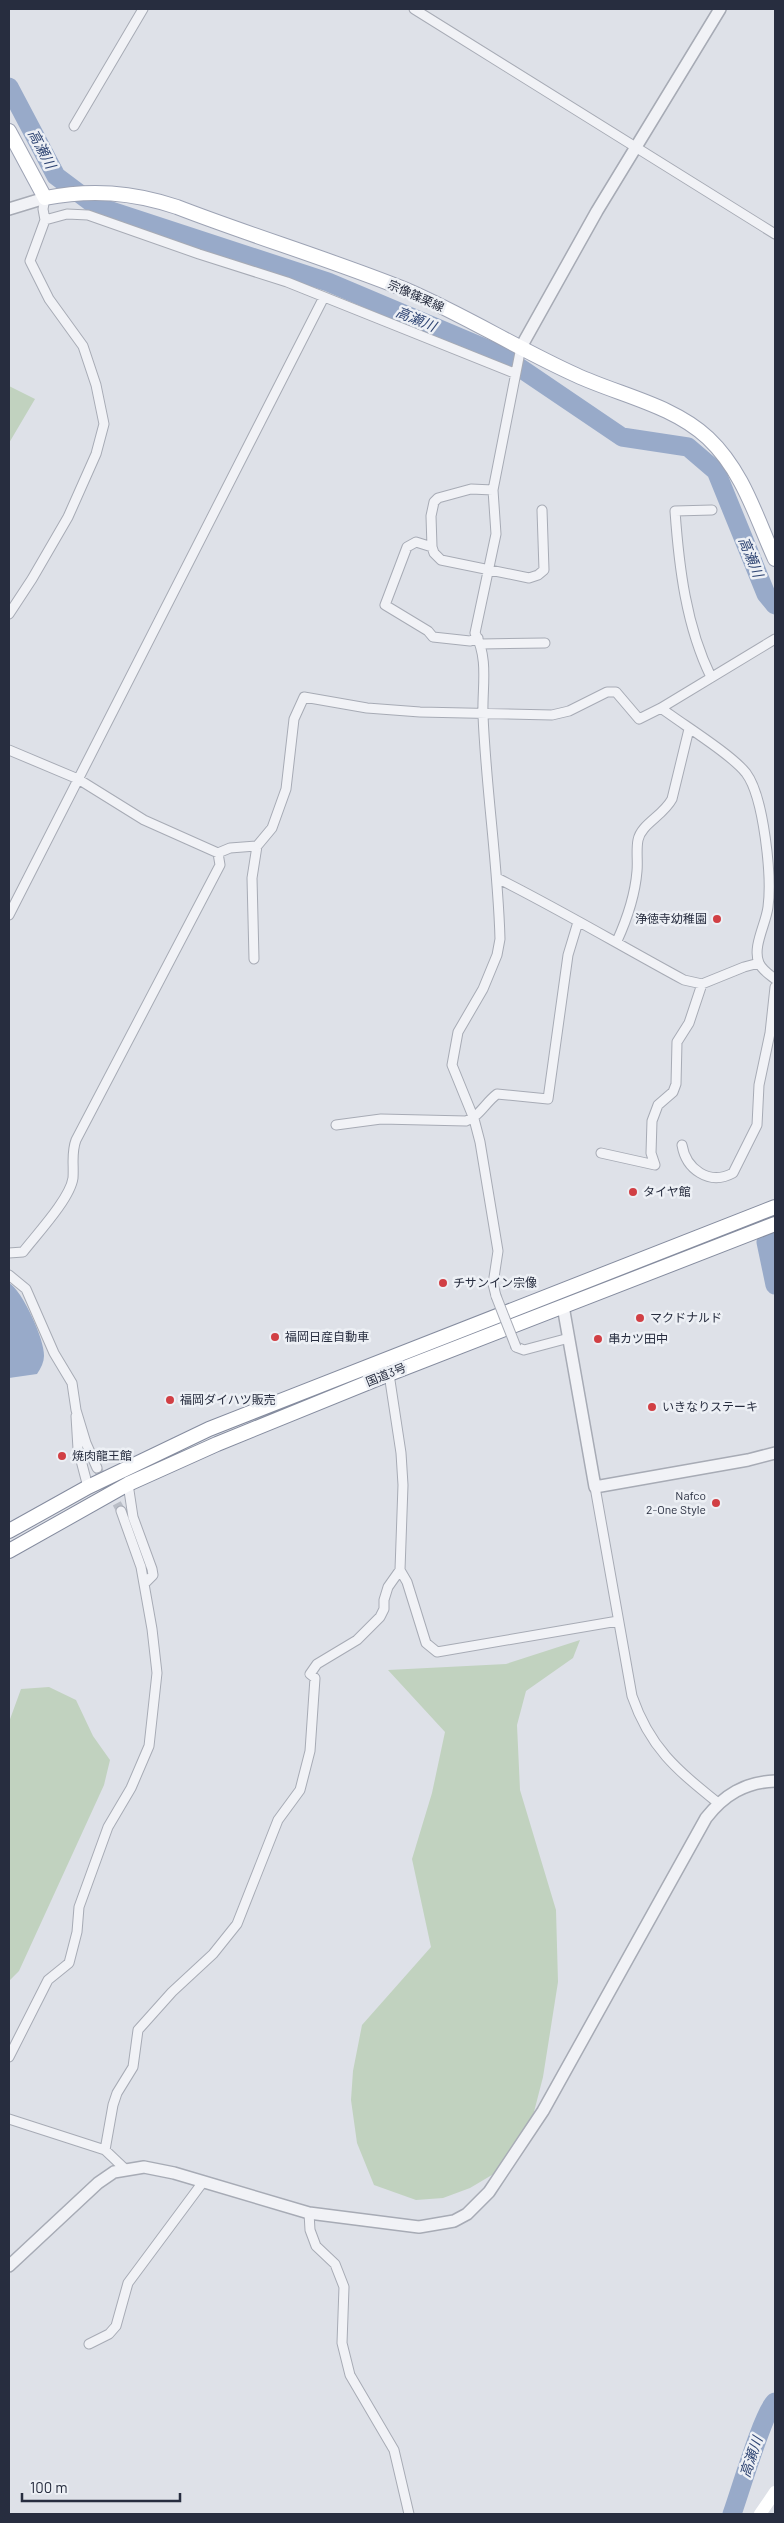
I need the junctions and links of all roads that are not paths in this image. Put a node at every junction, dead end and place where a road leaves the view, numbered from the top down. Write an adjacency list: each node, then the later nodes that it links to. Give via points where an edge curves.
1 (143, 9): 4 (street)
2 (414, 9): 6 (street)
3 (720, 9): 6 (street)
4 (74, 126)
5 (9, 130): 7 (main road)
6 (636, 148): 10 (street); 12 (street)
7 (45, 198): 8 (street); 9 (street); 12 (main road, 宗像篠栗線, via 111,192 157,201 404,289)
8 (9, 209)
9 (45, 220): 11 (street, via 66,214 88,215); 20 (street, via 30,261 49,299 83,346 104,424 96,454 68,517)
10 (775, 234)
11 (324, 296): 13 (street); 29 (street)
12 (519, 352): 13 (street); 18 (main road, 宗像篠栗線, via 668,412 708,438 738,475)
13 (514, 371): 14 (street)
14 (493, 490): 17 (street, via 471,489 438,498 431,516); 19 (street, via 496,534)
15 (542, 510): 19 (street, via 544,570 529,578)
16 (712, 510): 24 (street, via 674,511 684,589 700,655)
17 (432, 547): 19 (street, via 434,554 445,562); 22 (street, via 416,542 407,547 385,605 432,636)
18 (775, 559)
19 (489, 569): 22 (street, via 475,633)
20 (9, 614)
21 (775, 638): 24 (street)
22 (480, 641): 23 (street); 26 (street, via 484,671)
23 (546, 643)
24 (711, 676): 25 (street)
25 (661, 708): 26 (street, via 639,719 616,692 607,692 552,715); 27 (street)
26 (483, 714): 30 (street, via 367,708 304,697 294,719 286,789 272,828); 32 (street)
27 (689, 729): 35 (street, via 672,800 666,810 648,824 638,840 637,871 629,915); 37 (street, via 746,773 754,791 765,837 769,880 768,908 757,952)
28 (9, 750): 29 (street)
29 (78, 779): 31 (street, via 144,820); 33 (street)
30 (257, 846): 31 (street); 36 (street, via 252,878)
31 (218, 852): 47 (street, via 220,865 76,1140 72,1151 73,1179 57,1209 23,1252)
32 (497, 878): 34 (street); 41 (street, via 500,939 497,955 483,989 458,1032 453,1053 452,1065)
33 (9, 915)
34 (578, 922): 35 (street); 41 (street, via 568,955 548,1099 496,1094)
35 (617, 941): 39 (street, via 684,980)
36 (254, 959)
37 (759, 964): 38 (street); 39 (street)
38 (775, 979)
39 (702, 984): 44 (street, via 689,1022 677,1042 676,1084 673,1092 658,1106 652,1121 654,1166)
40 (775, 987): 43 (street, via 759,1085 757,1125 733,1173 717,1178 703,1176 685,1159)
41 (474, 1119): 42 (street, via 381,1119); 50 (street, bridge, via 498,1251 494,1284 496,1296 516,1347 524,1350)
42 (336, 1125)
43 (682, 1145)
44 (601, 1153)
45 (775, 1207): 56 (main road, 国道3号, via 218,1426)
46 (775, 1224): 49 (main road, 国道3号)
47 (9, 1254)
48 (9, 1275): 52 (street, via 26,1289 54,1353 72,1383)
49 (563, 1306): 50 (street); 51 (main road, 国道3号)
50 (569, 1338): 57 (street)
51 (389, 1374): 55 (main road, 国道3号, via 280,1417); 61 (street, via 403,1485)
52 (76, 1410): 54 (street); 56 (street, via 78,1449)
53 (775, 1453): 57 (street)
54 (97, 1468)
55 (128, 1484): 60 (main road, 国道3号); 62 (street, via 134,1517 152,1568 153,1575)
56 (88, 1487): 59 (main road, 国道3号)
57 (595, 1487): 63 (street)
58 (121, 1511): 62 (street)
59 (9, 1531)
60 (9, 1551)
61 (400, 1570): 63 (street, via 407,1582 426,1643 437,1652); 68 (street, via 388,1587 380,1617 357,1640 317,1664 310,1674 315,1678 312,1724 307,1770 300,1790 278,1820 237,1924 213,1954 138,2030 133,2067 113,2105)
62 (144, 1583): 66 (street, via 157,1673 149,1746 131,1788 108,1827 79,1907 69,1964 48,1980)
63 (618, 1621): 65 (street, via 632,1696 656,1747)
64 (775, 1781): 65 (street, via 741,1788)
65 (718, 1803): 71 (street, via 691,1843 543,2111 475,2208 454,2221 418,2227)
66 (9, 2057)
67 (9, 2119): 68 (street)
68 (105, 2150): 69 (street)
69 (125, 2169): 70 (street, via 144,2167); 72 (street, via 98,2183)
70 (203, 2182): 71 (street); 73 (street, via 128,2283 116,2326 109,2334)
71 (309, 2213): 75 (street, via 310,2230 316,2246 335,2264 344,2287 342,2343 350,2375 394,2450)
72 (9, 2266)
73 (89, 2344)
74 (775, 2492): 76 (main road)
75 (409, 2514)
76 (760, 2514)

